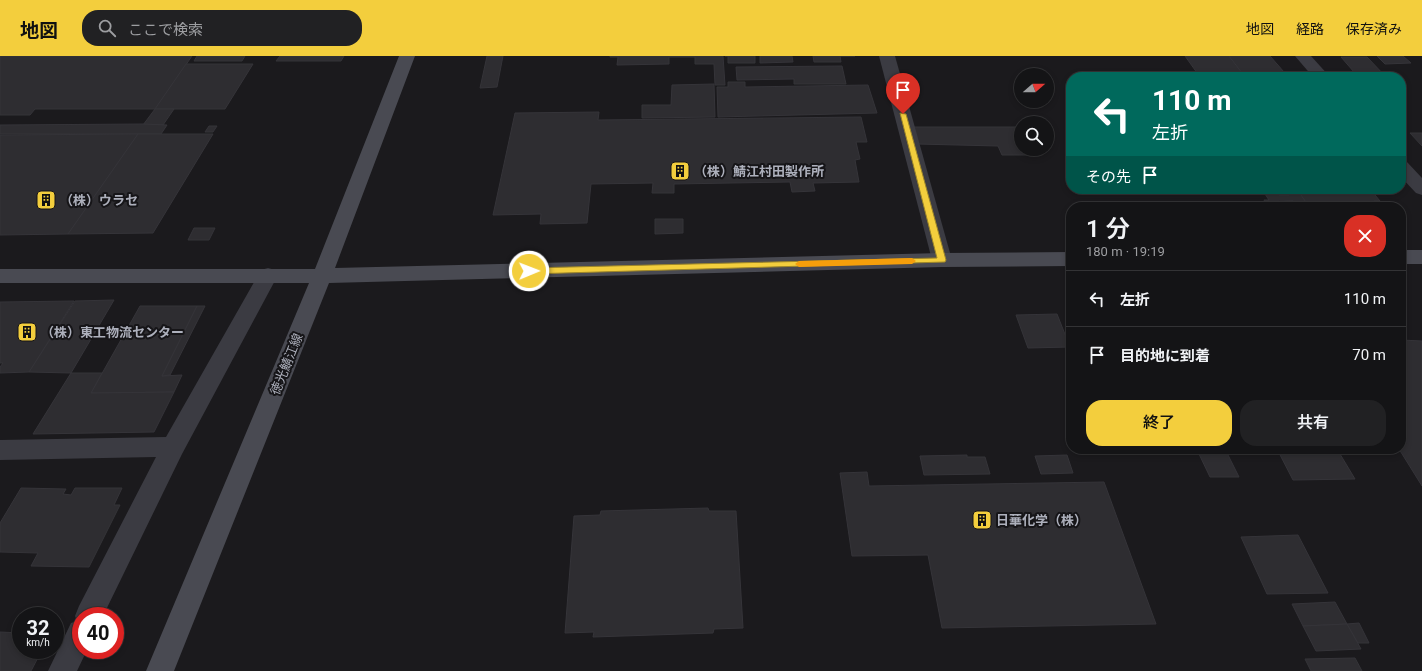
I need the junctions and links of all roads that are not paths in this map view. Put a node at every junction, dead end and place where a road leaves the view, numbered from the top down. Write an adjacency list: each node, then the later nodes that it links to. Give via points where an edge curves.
1 (407, 56): 13 (street, 徳光鯖江線)
2 (887, 56): 9 (street)
3 (1303, 56): 4 (street)
4 (1317, 72)
5 (1406, 171): 6 (street)
6 (1422, 189)
7 (1406, 257): 8 (street)
8 (1422, 257)
9 (942, 260): 10 (street); 13 (street)
10 (1066, 260)
11 (268, 275): 12 (street); 13 (street); 14 (street)
12 (0, 276)
13 (322, 276): 19 (street, 徳光鯖江線)
14 (173, 447): 15 (street); 16 (street)
15 (0, 450)
16 (93, 607)
17 (72, 651): 18 (street)
18 (62, 671)
19 (160, 671)

